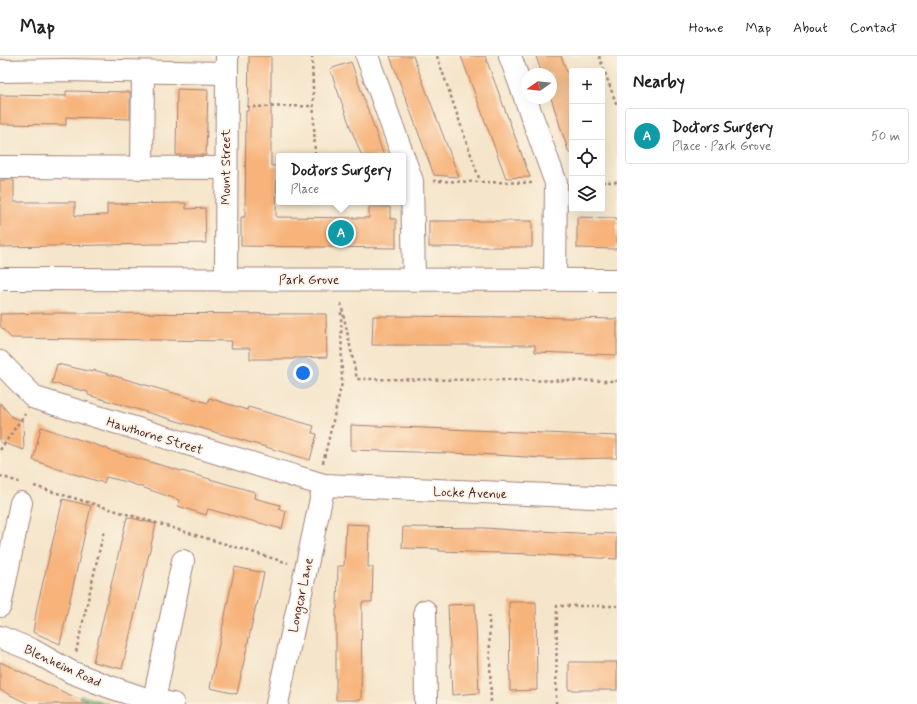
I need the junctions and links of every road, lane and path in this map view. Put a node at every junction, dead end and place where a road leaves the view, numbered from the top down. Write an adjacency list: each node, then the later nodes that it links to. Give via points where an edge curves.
1 (312, 56): 10 (path)
2 (367, 56): 14 (street)
3 (436, 56): 20 (path)
4 (510, 56): 23 (street)
5 (599, 56): 11 (path)
6 (64, 63): 8 (street); 9 (street)
7 (226, 64): 9 (street); 12 (street, Mount Street)
8 (0, 71)
9 (143, 72): 17 (street)
10 (314, 106): 12 (path); 13 (path)
11 (617, 106)
12 (225, 107): 18 (street, Mount Street)
13 (315, 153)
14 (402, 153)
15 (406, 164): 19 (street)
16 (0, 167): 17 (street)
17 (142, 168): 18 (street)
18 (225, 168): 25 (street, Mount Street)
19 (412, 181): 20 (path); 26 (street)
20 (480, 181): 23 (path)
21 (605, 182): 22 (path)
22 (617, 182)
23 (556, 183): 27 (street)
24 (0, 279): 25 (street, Park Grove)
25 (226, 279): 28 (street, Park Grove)
26 (414, 279): 27 (street, Park Grove); 28 (street, Park Grove)
27 (555, 279): 29 (street, Park Grove)
28 (340, 280): 30 (path)
29 (617, 280)
30 (341, 303): 32 (path, via 357,379); 36 (path, via 342,384 323,461)
31 (0, 362): 33 (street, Hawthorne Street)
32 (617, 381)
33 (35, 398): 34 (path); 36 (street, Hawthorne Street)
34 (0, 450)
35 (0, 476): 37 (path)
36 (324, 485): 38 (street, Locke Avenue); 41 (street, Longcar Lane)
37 (25, 490): 41 (path); 42 (street)
38 (617, 498)
39 (104, 530): 47 (path)
40 (183, 561): 48 (street)
41 (305, 568): 49 (street, Longcar Lane)
42 (0, 606)
43 (617, 606): 52 (path, via 557,606)
44 (425, 611): 50 (street)
45 (489, 615): 51 (path)
46 (0, 638): 47 (street, Blenheim Road, via 32,650)
47 (71, 672): 48 (street, Blenheim Road)
48 (155, 702)
49 (277, 704)
50 (426, 704)
51 (491, 704)
52 (556, 704)

